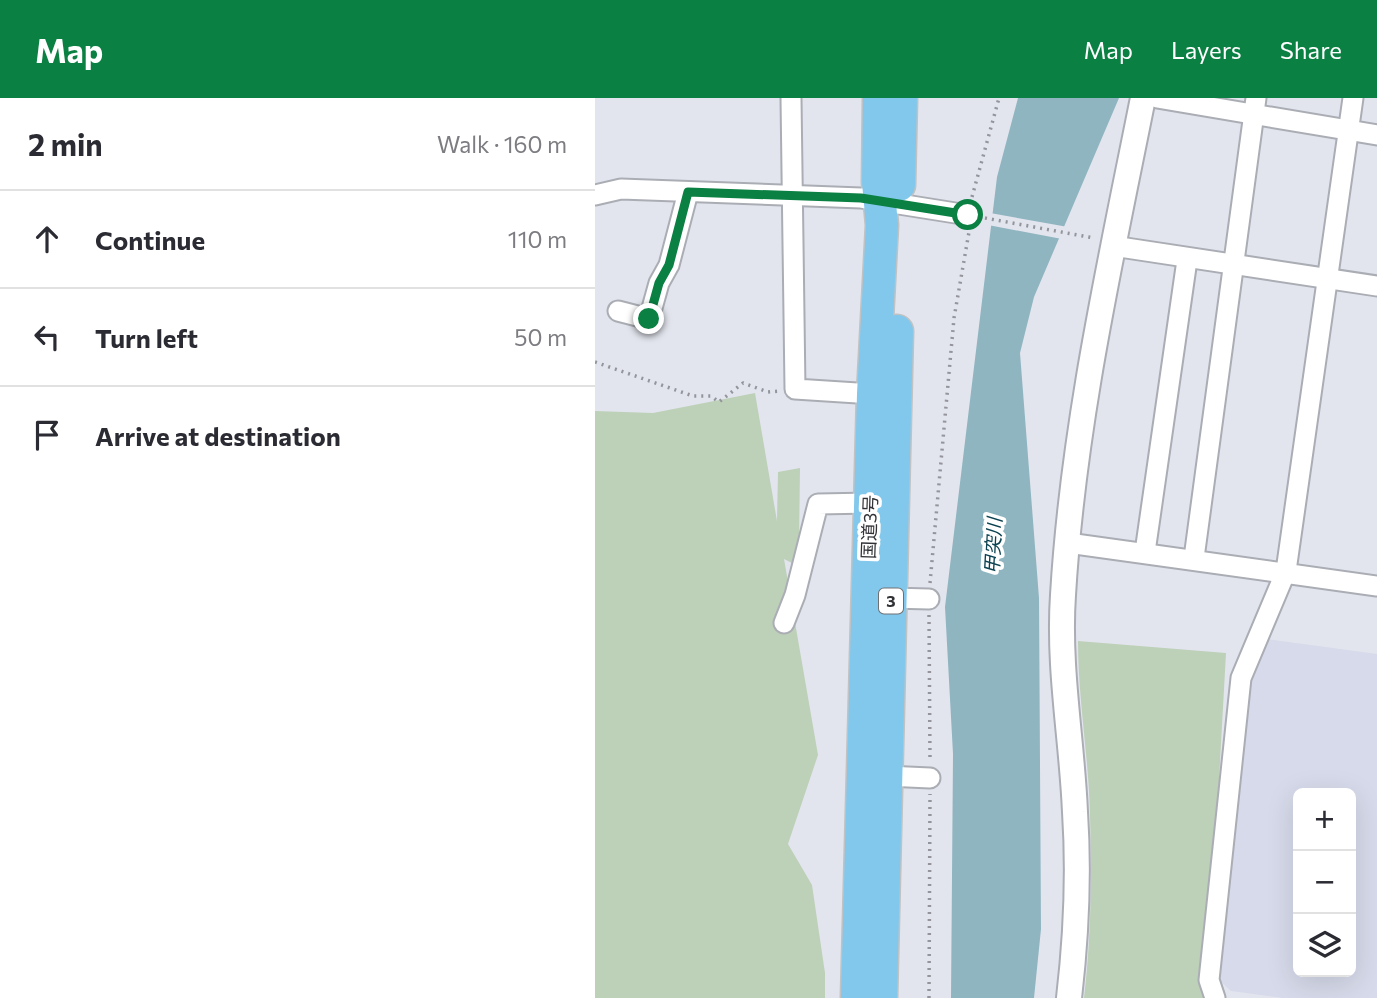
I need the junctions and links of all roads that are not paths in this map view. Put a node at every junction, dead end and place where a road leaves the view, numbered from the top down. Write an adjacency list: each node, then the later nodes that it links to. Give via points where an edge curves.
1 (790, 98): 12 (street)
2 (879, 98): 13 (highway, 国道3号 / 3)
3 (901, 98): 13 (highway, 国道3号 / 3)
4 (1143, 98): 15 (street)
5 (1157, 98): 7 (street)
6 (1353, 98): 8 (street)
7 (1255, 107): 8 (street); 17 (street)
8 (1348, 131): 9 (street); 18 (street)
9 (1377, 135)
10 (688, 192): 11 (street, via 621,190); 12 (street); 20 (street, via 649,319)
11 (595, 195)
12 (791, 196): 13 (street); 21 (street, via 795,389)
13 (891, 202): 14 (street); 21 (highway, 国道3号 / 3, via 882,225); 28 (highway, 国道3号 / 3)
14 (968, 215)
15 (1105, 242): 16 (street); 23 (street)
16 (1187, 260): 17 (street); 24 (street)
17 (1233, 267): 18 (street); 25 (street)
18 (1328, 280): 19 (street); 26 (street)
19 (1377, 286)
20 (618, 312)
21 (873, 394): 22 (highway, 国道3号 / 3)
22 (870, 503): 30 (street, via 818,504 795,595); 34 (highway, 国道3号 / 3)
23 (1068, 543): 24 (street); 36 (street, via 1063,637 1076,814)
24 (1145, 552): 25 (street)
25 (1194, 558): 26 (street)
26 (1286, 571): 27 (street); 33 (street, via 1241,678 1209,980)
27 (1377, 586)
28 (891, 598): 29 (street); 31 (highway, 国道3号 / 3)
29 (929, 599)
30 (783, 623)
31 (886, 776): 32 (street); 35 (highway, 国道3号 / 3)
32 (930, 778)
33 (1219, 997)
34 (857, 998)
35 (881, 998)
36 (1069, 998)

